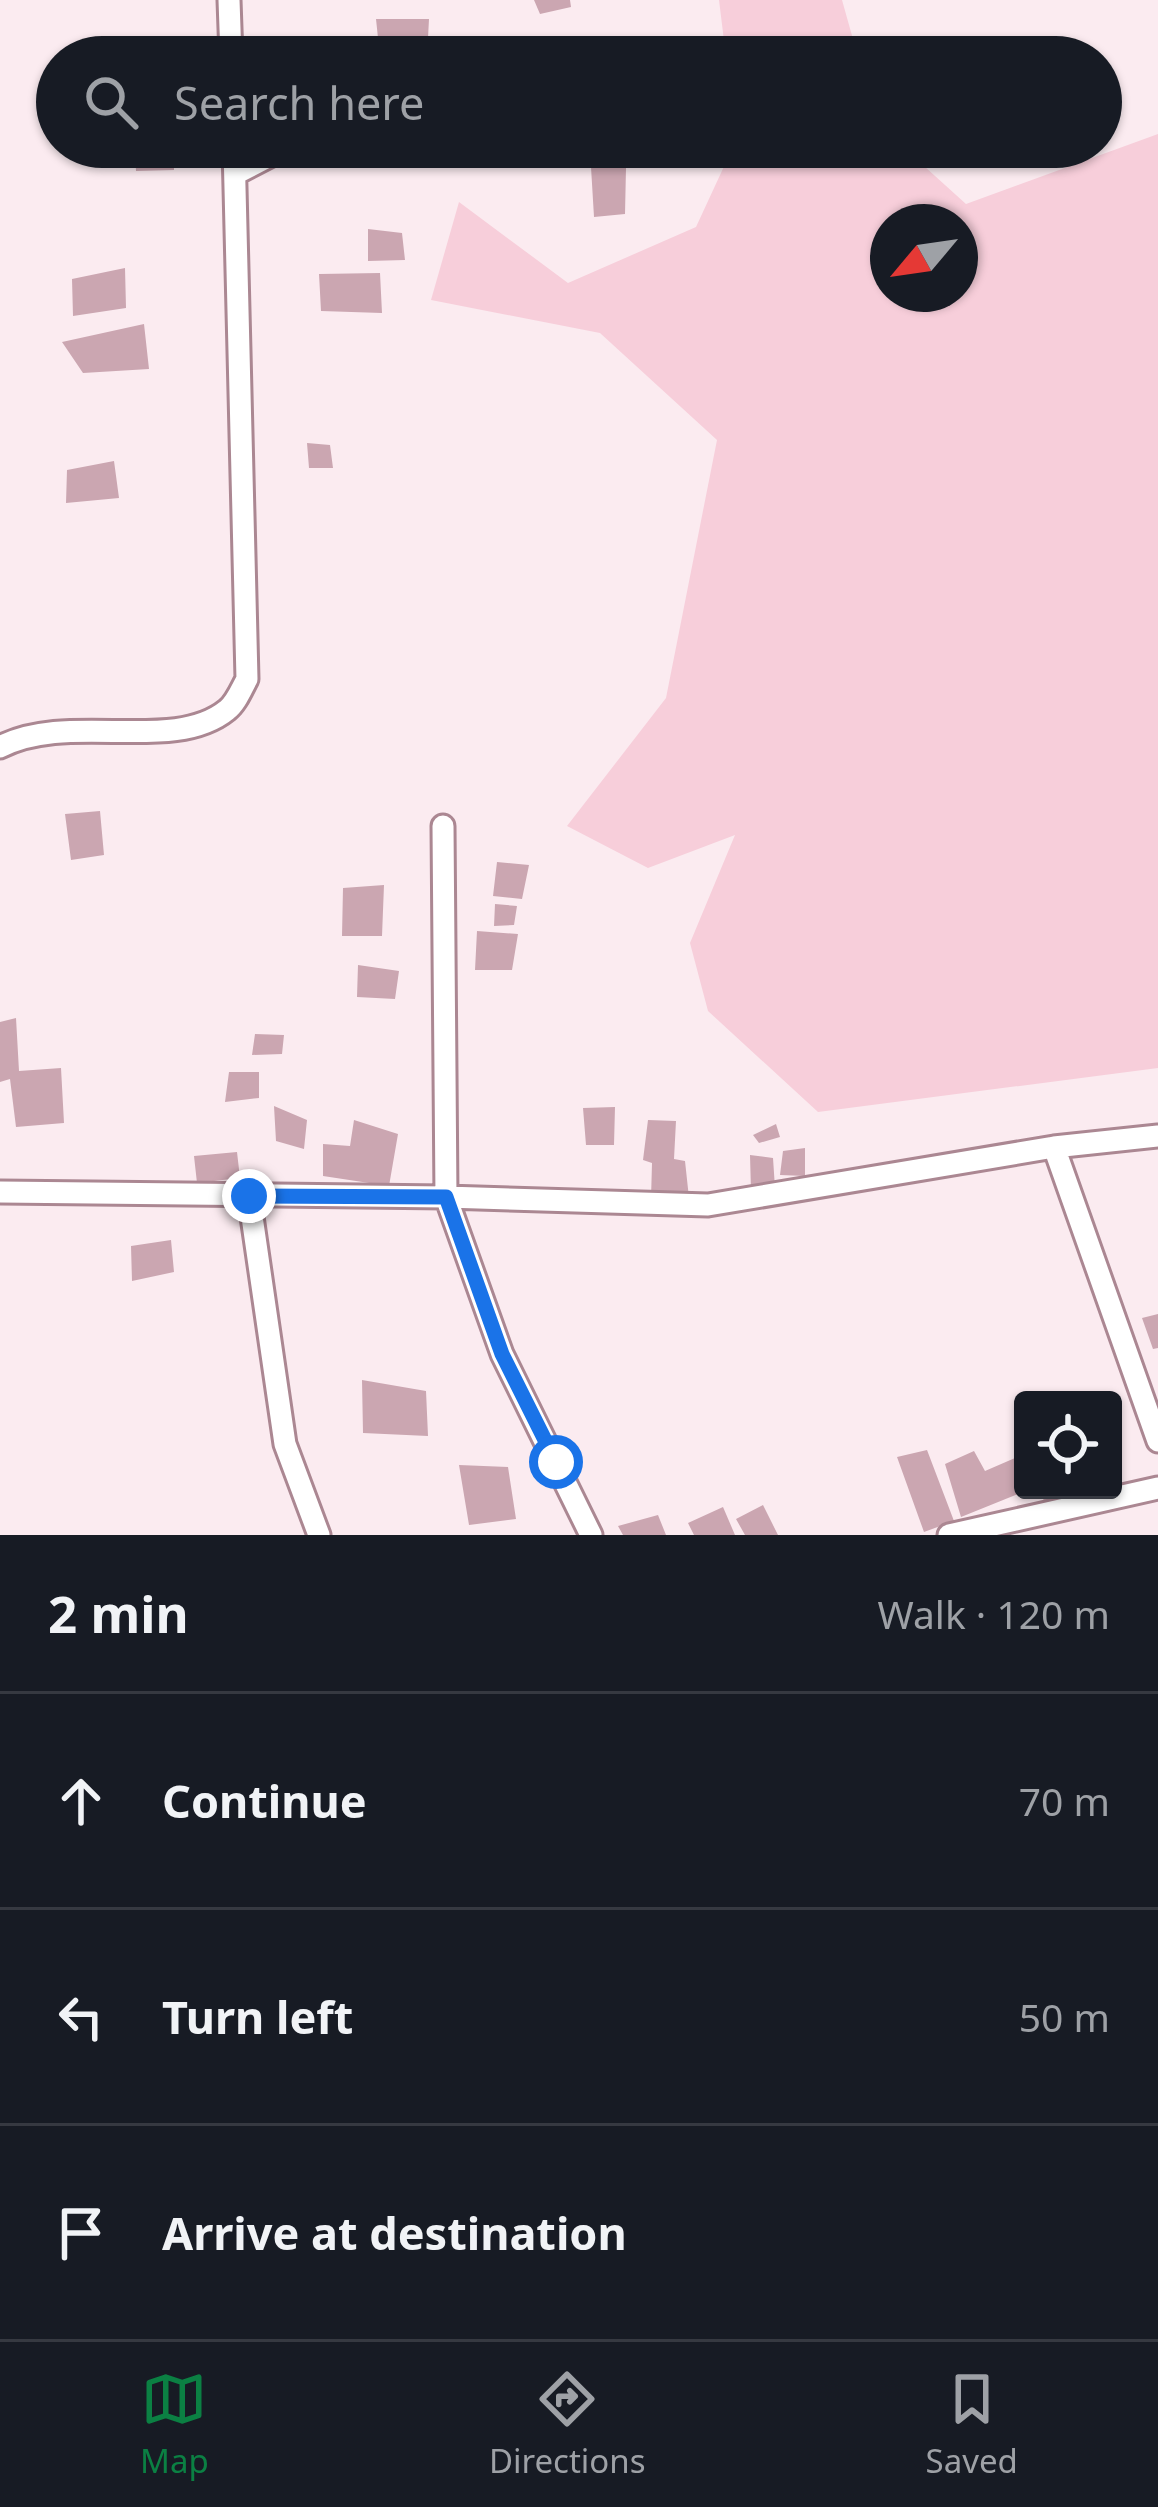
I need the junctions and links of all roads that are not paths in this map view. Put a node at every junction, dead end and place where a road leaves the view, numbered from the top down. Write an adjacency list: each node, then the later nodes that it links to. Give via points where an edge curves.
1 (229, 0): 2 (street)
2 (230, 36)
3 (235, 168): 5 (street)
4 (246, 168): 5 (street)
5 (235, 174): 6 (street, via 247,679 232,707 208,723 181,730 72,728)
6 (0, 747)
7 (443, 826): 12 (street)
8 (1158, 1136): 9 (street)
9 (1054, 1148): 12 (street, via 708,1205); 13 (street)
10 (0, 1192): 11 (street)
11 (249, 1196): 12 (street); 15 (street, via 285,1444)
12 (446, 1197): 16 (street, via 502,1354)
13 (1158, 1441)
14 (1158, 1488): 17 (street)
15 (319, 1535)
16 (591, 1535)
17 (949, 1535)

